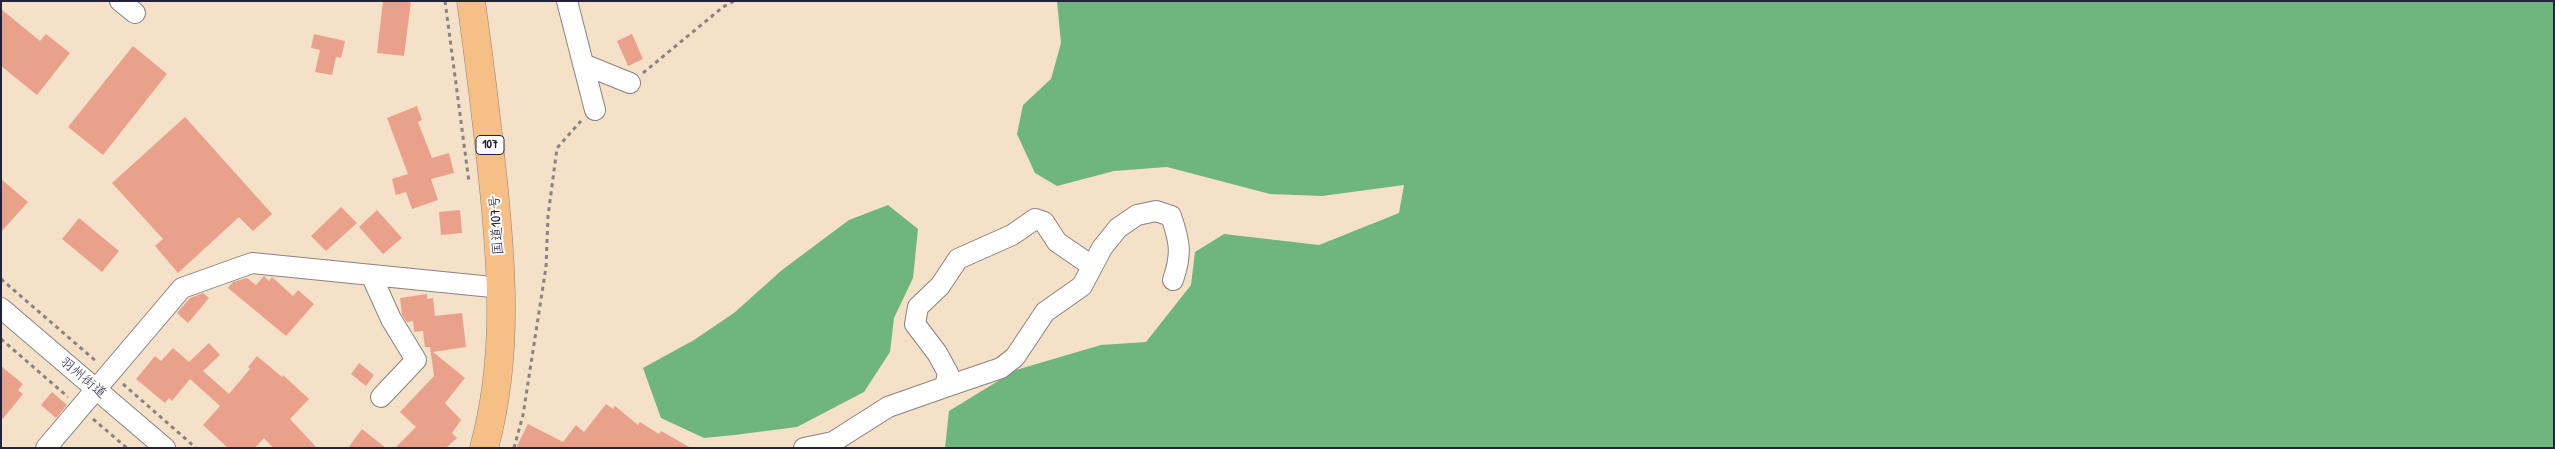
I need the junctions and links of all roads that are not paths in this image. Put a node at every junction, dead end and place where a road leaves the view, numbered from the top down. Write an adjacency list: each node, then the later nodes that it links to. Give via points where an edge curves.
1 (471, 1): 9 (highway, 国道107号 / 107, via 486,109)
2 (566, 1): 3 (street)
3 (583, 64): 4 (street); 5 (street)
4 (630, 83)
5 (594, 110)
6 (1092, 266): 8 (street, via 1118,228 1137,215 1156,211 1171,216 1177,234 1180,260); 11 (street, via 1082,286 1045,312 1015,357 1001,368); 11 (street, via 1058,242 1044,222 1035,219 1012,235 958,259 940,286 918,307 915,324 948,373)
7 (372, 276): 9 (street); 12 (street, via 252,263 182,288); 13 (street, via 391,319 416,360)
8 (1173, 280)
9 (502, 288): 16 (highway, 国道107号 / 107, via 500,367)
10 (1, 308): 12 (street, 羽州街道)
11 (945, 388): 17 (street, via 888,407 832,442)
12 (96, 389): 14 (street); 15 (street, 羽州街道)
13 (381, 398)
14 (46, 448)
15 (165, 448)
16 (484, 448)
17 (804, 448)

